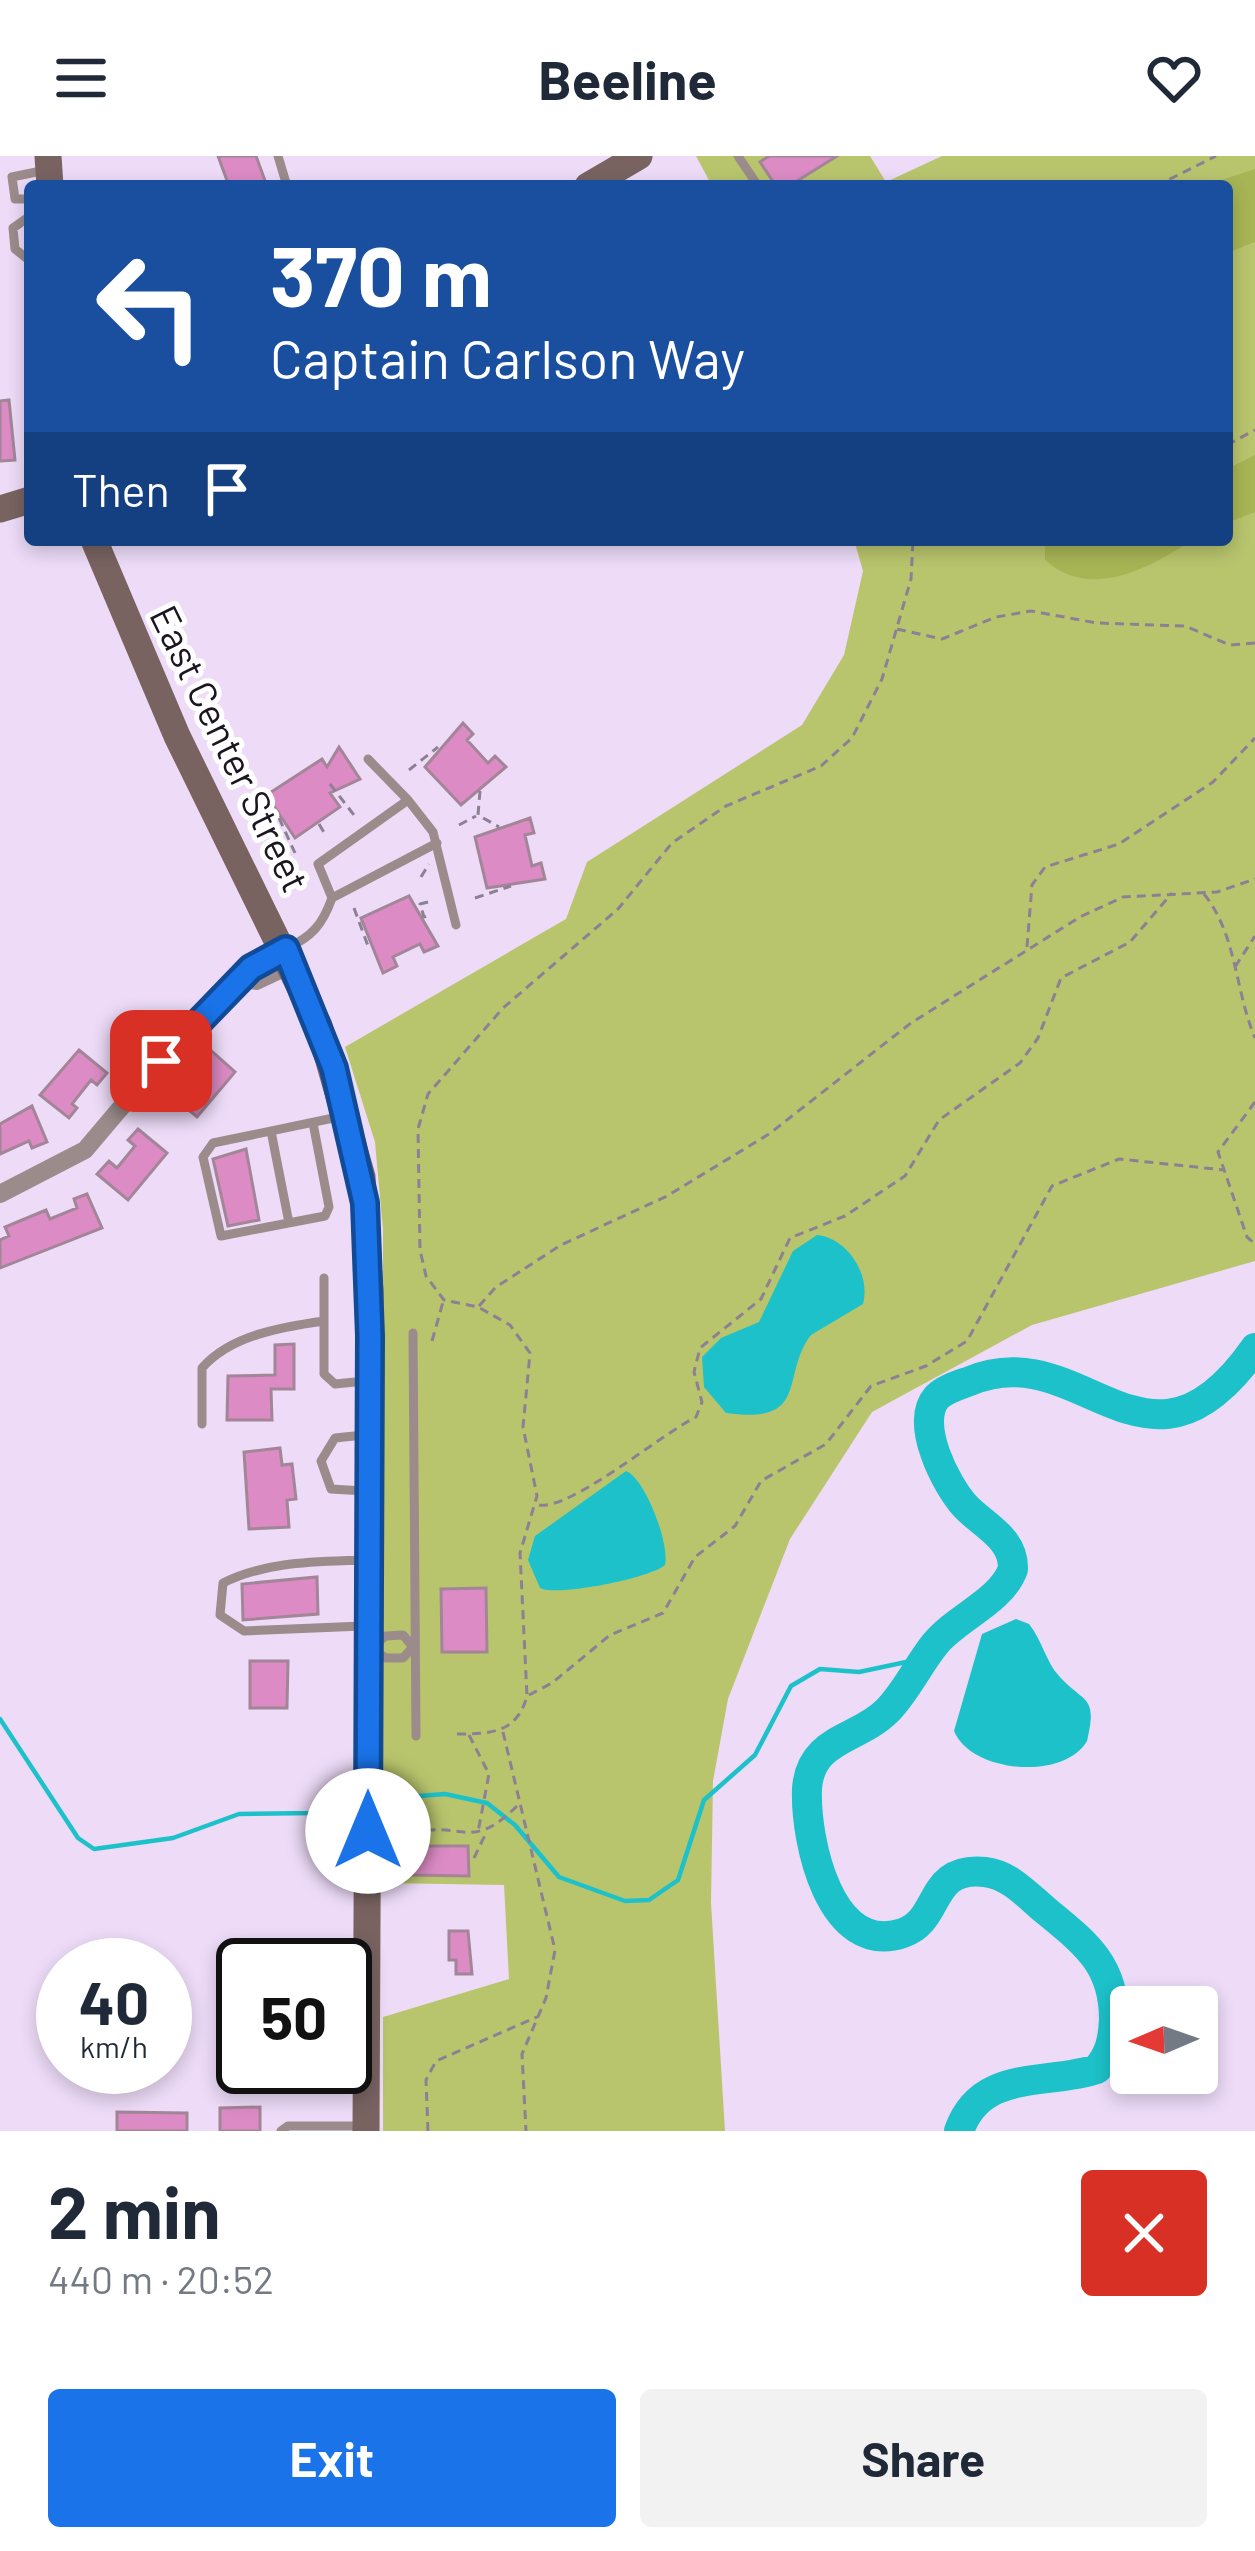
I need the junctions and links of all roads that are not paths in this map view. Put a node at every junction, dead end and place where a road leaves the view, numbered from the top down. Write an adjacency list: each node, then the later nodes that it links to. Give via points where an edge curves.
1 (639, 156): 3 (main road)
2 (49, 170): 4 (lane, via 12,177)
3 (598, 180)
4 (13, 185): 5 (lane); 6 (lane, via 15,199)
5 (0, 187)
6 (24, 199)
7 (24, 220): 8 (lane, via 13,228)
8 (24, 256)
9 (97, 546): 15 (main road, East Center Street, via 177,736)
10 (368, 759): 11 (lane)
11 (408, 800): 12 (lane); 13 (lane, via 318,865)
12 (436, 843): 13 (lane); 14 (lane)
13 (332, 898): 15 (lane, via 315,933)
14 (456, 925)
15 (289, 956): 16 (main road, East Center Street); 19 (street, via 201,1013 85,1150)
16 (349, 1115): 17 (lane); 24 (main road, East Center Street, via 365,1203)
17 (314, 1123): 18 (lane); 20 (lane, via 329,1207 325,1216)
18 (271, 1131): 20 (lane); 20 (lane, via 213,1143 203,1157 221,1236)
19 (0, 1194)
20 (289, 1223)
21 (324, 1278): 22 (lane)
22 (324, 1321): 24 (lane, via 324,1374 335,1384); 25 (lane, via 264,1330 212,1357 202,1368)
23 (413, 1333): 30 (lane)
24 (370, 1381): 26 (main road, East Center Street)
25 (202, 1424)
26 (370, 1434): 27 (main road, East Center Street); 27 (lane, via 335,1438 321,1461 331,1489)
27 (370, 1490): 28 (main road, East Center Street)
28 (369, 1560): 29 (main road, East Center Street); 29 (lane, via 241,1574 218,1595 220,1615 244,1631)
29 (369, 1637): 30 (lane, via 403,1635); 30 (lane, via 386,1658 404,1658); 32 (main road, East Center Street)
30 (413, 1647): 31 (lane)
31 (416, 1736)
32 (367, 2128): 33 (lane)
33 (280, 2131)

